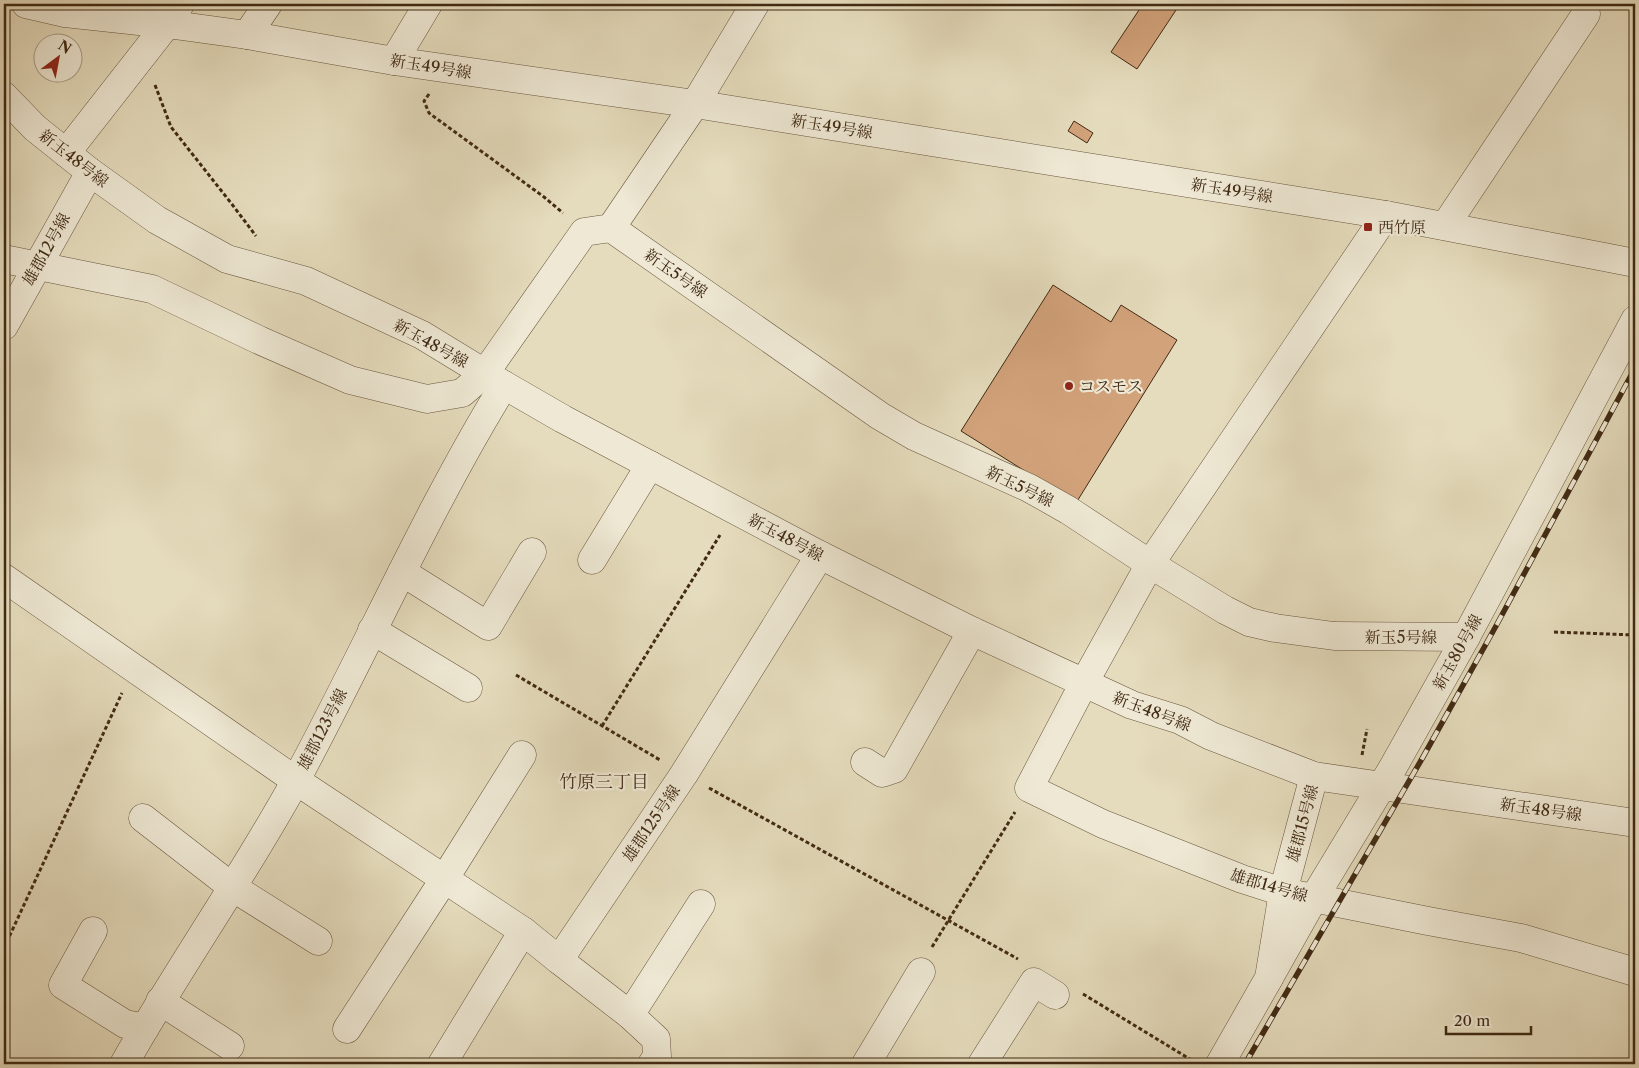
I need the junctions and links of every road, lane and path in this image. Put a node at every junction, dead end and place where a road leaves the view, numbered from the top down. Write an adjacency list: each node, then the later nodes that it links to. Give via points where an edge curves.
1 (26, 4): 5 (street, 新玉49号線, via 65,13)
2 (268, 4): 7 (street)
3 (428, 4): 9 (street)
4 (755, 4): 12 (street)
5 (174, 14): 7 (street, 新玉49号線); 8 (street)
6 (1586, 14): 16 (street)
7 (247, 35): 9 (street, 新玉49号線)
8 (144, 53): 13 (street); 22 (path, via 171,127)
9 (394, 60): 10 (street, 新玉49号線)
10 (446, 68): 12 (street, 新玉49号線); 18 (path, via 424,100 429,113 544,197)
11 (4, 96): 13 (street, 新玉48号線, via 35,128)
12 (695, 104): 15 (street, 新玉49号線); 17 (street)
13 (66, 153): 14 (street, 新玉48号線)
14 (90, 172): 21 (street, 雄郡12号線); 22 (street, 新玉48号線, via 157,220 227,259)
15 (1386, 215): 16 (street, 新玉49号線); 31 (street)
16 (1446, 226): 20 (street, 新玉49号線)
17 (611, 228): 18 (street); 31 (street, 新玉5号線, via 880,416 914,436 1029,488)
18 (584, 232): 25 (street)
19 (4, 259): 21 (street)
20 (1635, 263)
21 (36, 266): 24 (street, 雄郡12号線); 25 (street, via 152,289 350,380 427,399 462,394)
22 (284, 275): 25 (street, 新玉48号線, via 306,281 422,335)
23 (1635, 320): 38 (street, 新玉80号線)
24 (4, 326)
25 (494, 379): 26 (street, 新玉48号線); 32 (street, 雄郡123号線, via 451,476)
26 (650, 465): 27 (street, 新玉48号線); 30 (street)
27 (735, 510): 29 (street, 新玉48号線); 43 (path)
28 (532, 552): 32 (street, via 488,626)
29 (820, 555): 35 (street, 新玉48号線); 46 (street, 雄郡125号線)
30 (592, 560)
31 (1150, 564): 38 (street, 新玉5号線, via 1249,622 1334,636); 41 (street)
32 (402, 572): 34 (street, 雄郡123号線)
33 (4, 578): 39 (street)
34 (372, 630): 42 (street); 48 (street, 雄郡123号線)
35 (972, 631): 41 (street, 新玉48号線); 45 (street, via 894,769 882,773)
36 (1554, 632): 37 (path)
37 (1635, 635)
38 (1466, 637): 49 (street, 新玉80号線)
39 (134, 667): 48 (street); 62 (path)
40 (516, 675): 43 (path)
41 (1084, 683): 47 (street, 新玉48号線); 50 (street)
42 (468, 688)
43 (602, 726): 46 (path)
44 (522, 755): 53 (street)
45 (865, 762)
46 (684, 774): 58 (path); 63 (street, 雄郡125号線)
47 (1314, 776): 49 (street, 新玉48号線); 55 (street, 雄郡15号線)
48 (295, 780): 53 (street); 54 (street, 雄郡123号線)
49 (1382, 786): 52 (street, 新玉48号線); 56 (street, 新玉80号線)
50 (1030, 788): 55 (street, 雄郡14号線, via 1120,831); 58 (path)
51 (142, 818): 54 (street)
52 (1635, 823)
53 (445, 878): 60 (street); 72 (street)
54 (232, 887): 61 (street); 69 (street, 雄郡123号線)
55 (1283, 892): 56 (street, 雄郡14号線); 67 (street, 雄郡15号線)
56 (1314, 898): 66 (street, 雄郡14号線, via 1521,938); 67 (street, 新玉80号線)
57 (701, 904): 70 (street)
58 (948, 922): 64 (path); 65 (path, via 924,959)
59 (92, 931): 71 (street, via 63,985 125,1024)
60 (523, 931): 63 (street); 76 (street)
61 (318, 941)
62 (4, 948)
63 (559, 960): 70 (street)
64 (1023, 962)
65 (921, 972): 77 (street)
66 (1635, 972)
67 (1269, 978): 80 (street, 雄郡15号線)
68 (1068, 994): 78 (street, via 1034,982); 79 (path)
69 (160, 1001): 71 (street, 雄郡123号線); 73 (street)
70 (630, 1015): 74 (street, via 656,1039)
71 (145, 1028): 75 (street, 雄郡123号線)
72 (347, 1029)
73 (230, 1046)
74 (659, 1062)
75 (124, 1064)
76 (442, 1064)
77 (866, 1064)
78 (982, 1064)
79 (1198, 1064)
80 (1220, 1064)

